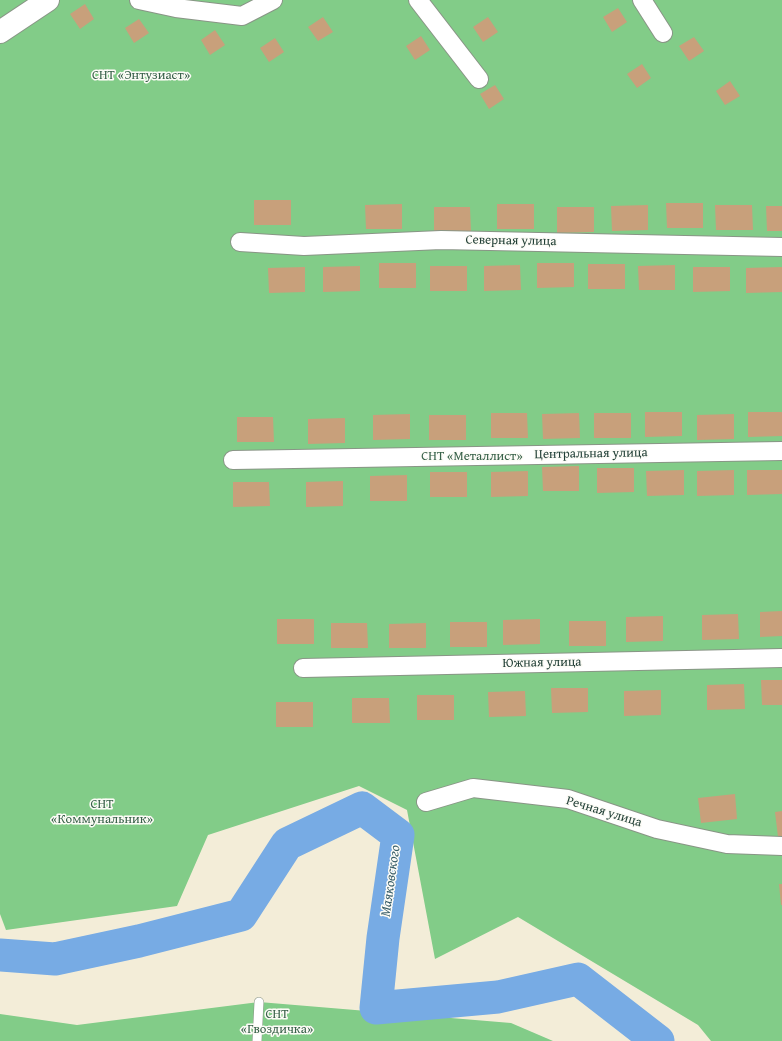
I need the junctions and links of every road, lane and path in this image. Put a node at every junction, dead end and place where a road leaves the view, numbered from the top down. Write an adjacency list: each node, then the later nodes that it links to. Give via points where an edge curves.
1 (48, 0): 6 (street)
2 (139, 0): 3 (street, via 176,8 242,16)
3 (273, 0)
4 (418, 0): 8 (street)
5 (642, 0): 7 (street)
6 (0, 32)
7 (663, 33)
8 (479, 79)
9 (240, 242): 10 (street, Северная улица, via 304,246 441,240)
10 (782, 248)
11 (782, 451): 12 (street, Центральная улица)
12 (233, 460)
13 (782, 658): 14 (street, Южная улица)
14 (303, 668)
15 (426, 802): 16 (street, Речная улица, via 473,788 568,799 657,829 727,844)
16 (782, 846)
17 (259, 1002): 18 (lane)
18 (257, 1041)

